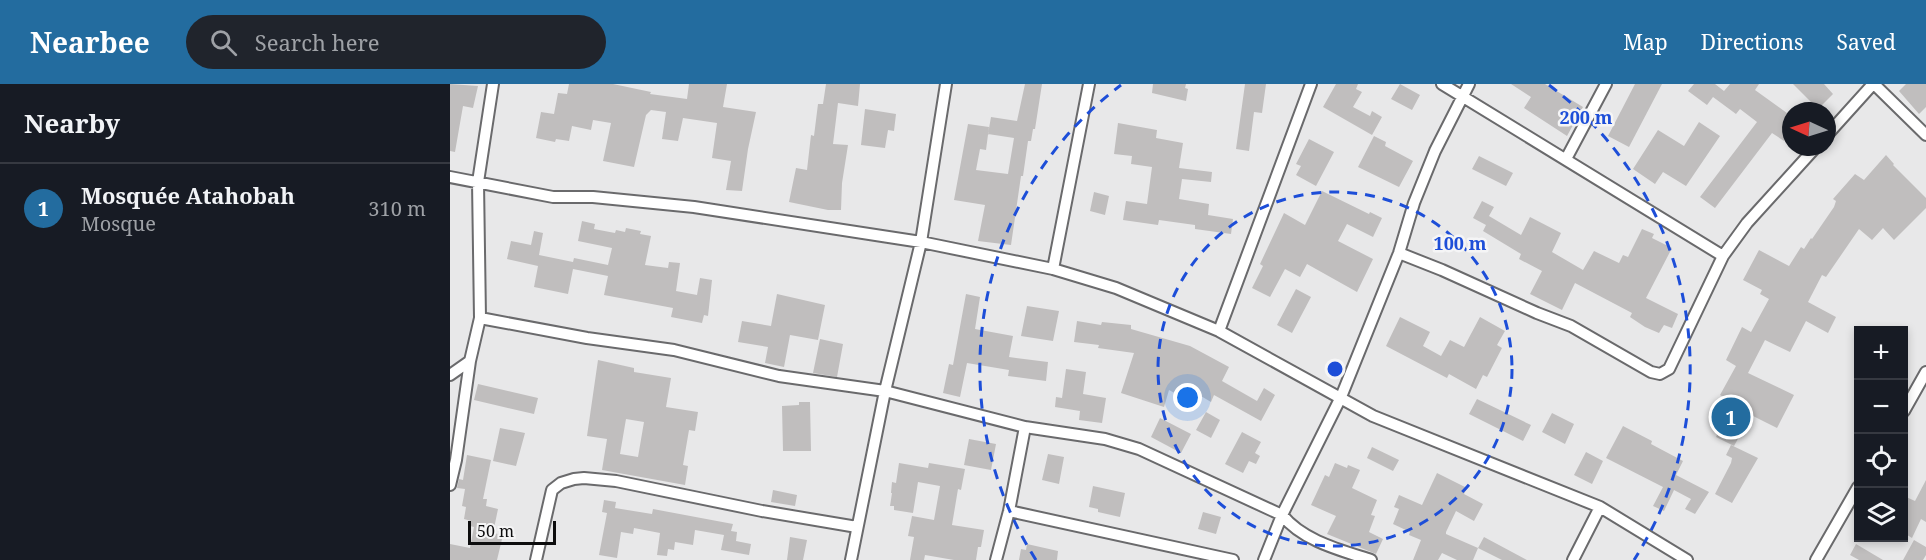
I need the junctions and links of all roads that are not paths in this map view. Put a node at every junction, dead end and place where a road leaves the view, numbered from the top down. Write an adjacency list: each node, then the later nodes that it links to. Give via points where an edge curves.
1 (493, 84): 15 (street)
2 (946, 84): 16 (street)
3 (1089, 84): 19 (street)
4 (1311, 84): 21 (street)
5 (1442, 84): 9 (street)
6 (1469, 84): 9 (street)
7 (1606, 84): 13 (street)
8 (1873, 84): 10 (street); 11 (street)
9 (1463, 96): 13 (street); 17 (street, via 1435,151)
10 (1836, 125)
11 (1926, 135)
12 (1808, 156): 18 (street, via 1747,223)
13 (1566, 159): 18 (street)
14 (450, 177): 15 (street)
15 (478, 182): 16 (street, via 553,197 694,207); 20 (street)
16 (921, 242): 19 (street); 25 (street)
17 (1399, 253): 18 (street, via 1571,326 1660,374 1669,369); 26 (street)
18 (1723, 256)
19 (1053, 269): 21 (street, via 1116,288)
20 (480, 318): 22 (street); 25 (street, via 674,350 779,376)
21 (1219, 331): 26 (street)
22 (470, 361): 24 (street); 29 (street)
23 (1926, 372): 27 (street)
24 (450, 375)
25 (885, 391): 28 (street); 34 (street)
26 (1341, 397): 31 (street, via 1373,416); 33 (street)
27 (1908, 404)
28 (1025, 427): 32 (street); 33 (street, via 1105,439 1139,449)
29 (450, 485)
30 (1857, 488): 43 (street)
31 (1600, 507): 41 (street); 42 (street)
32 (1010, 511): 37 (street); 38 (street)
33 (1282, 515): 39 (street); 40 (street, via 1292,527 1334,548)
34 (857, 527): 35 (street, via 584,478 561,483 552,490); 36 (street)
35 (536, 560)
36 (851, 560)
37 (996, 560)
38 (1233, 560)
39 (1264, 560)
40 (1371, 560)
41 (1574, 560)
42 (1687, 560)
43 (1816, 560)

